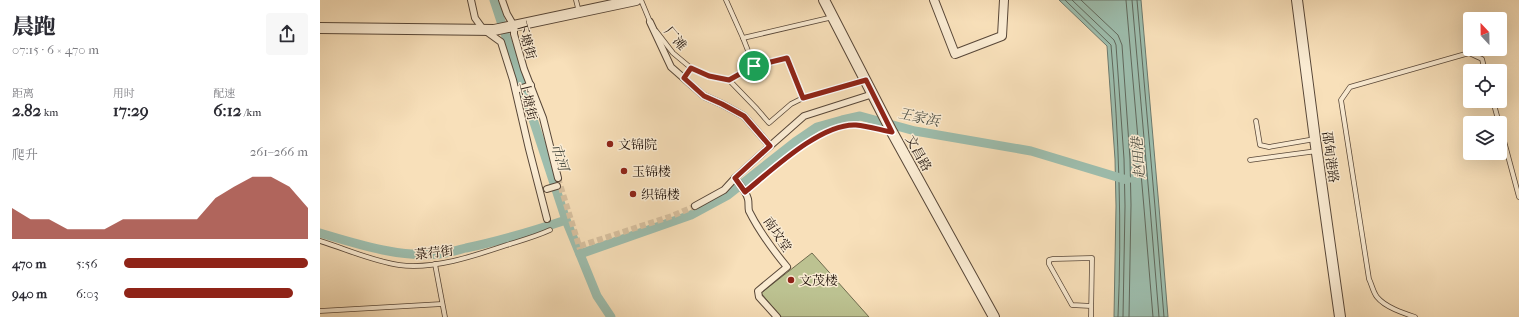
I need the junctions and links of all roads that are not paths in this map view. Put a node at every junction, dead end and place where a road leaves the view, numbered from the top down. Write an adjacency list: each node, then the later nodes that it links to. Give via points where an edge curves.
1 (471, 0): 16 (street, 上塘街, via 475,18)
2 (502, 0): 14 (street, 下塘街)
3 (576, 0): 11 (lane)
4 (636, 0): 11 (street)
5 (641, 0): 13 (lane, 厂滩)
6 (726, 0): 17 (lane)
7 (824, 0): 12 (street, 文昌路)
8 (934, 0): 9 (street, via 955,54 1002,36)
9 (1004, 0)
10 (1297, 0): 30 (street, 邵甸港路)
11 (579, 12): 14 (street)
12 (833, 17): 17 (lane); 23 (street, 文昌路)
13 (650, 22): 20 (lane, 厂滩, via 673,53); 21 (street, via 671,68)
14 (514, 26): 16 (street, via 494,30); 24 (street, 下塘街)
15 (320, 28): 16 (street)
16 (483, 29): 25 (street, 上塘街, via 501,42)
17 (743, 38): 19 (lane)
18 (1483, 64): 55 (lane, via 1482,59 1469,53 1350,87 1341,100 1370,279 1376,296 1385,304)
19 (754, 66): 22 (lane); 27 (lane, via 787,58)
20 (691, 68): 21 (lane); 22 (lane, 厂滩, via 709,76)
21 (684, 78): 31 (street, via 704,96 744,116)
22 (729, 80): 27 (lane, via 768,123 791,104)
23 (866, 80): 26 (street, 文昌路); 27 (lane)
24 (528, 86): 25 (street); 35 (street, 下塘街, via 543,118)
25 (517, 90): 43 (street, 上塘街)
26 (872, 94): 29 (street, 文昌路); 31 (street, via 804,116)
27 (803, 98)
28 (1256, 121): 30 (lane, via 1260,145 1269,147)
29 (892, 132): 40 (lane, via 856,125 828,132 811,140); 52 (street, 文昌路)
30 (1315, 139): 33 (street, 邵甸港路)
31 (770, 146): 36 (street)
32 (1507, 149): 37 (lane)
33 (1317, 151): 34 (lane); 54 (street, 邵甸港路)
34 (1250, 160)
35 (558, 178)
36 (736, 179): 40 (street); 42 (street, via 724,190)
37 (1517, 181): 41 (lane)
38 (557, 186): 39 (street)
39 (547, 190)
40 (744, 191): 51 (street, 南坟堂, via 749,210 787,267 758,291)
41 (1519, 197)
42 (695, 206)
43 (547, 220)
44 (550, 230): 46 (lane, 菉荇街, via 464,259)
45 (320, 241): 46 (lane, 菉荇街, via 372,259 400,265)
46 (435, 264): 47 (lane)
47 (442, 304): 49 (lane); 50 (lane)
48 (1091, 306): 48 (lane, via 1092,258 1050,260 1049,264 1072,305); 53 (lane)
49 (320, 311)
50 (445, 317)
51 (777, 317)
52 (994, 317)
53 (1091, 317)
54 (1340, 317)
55 (1416, 317)

